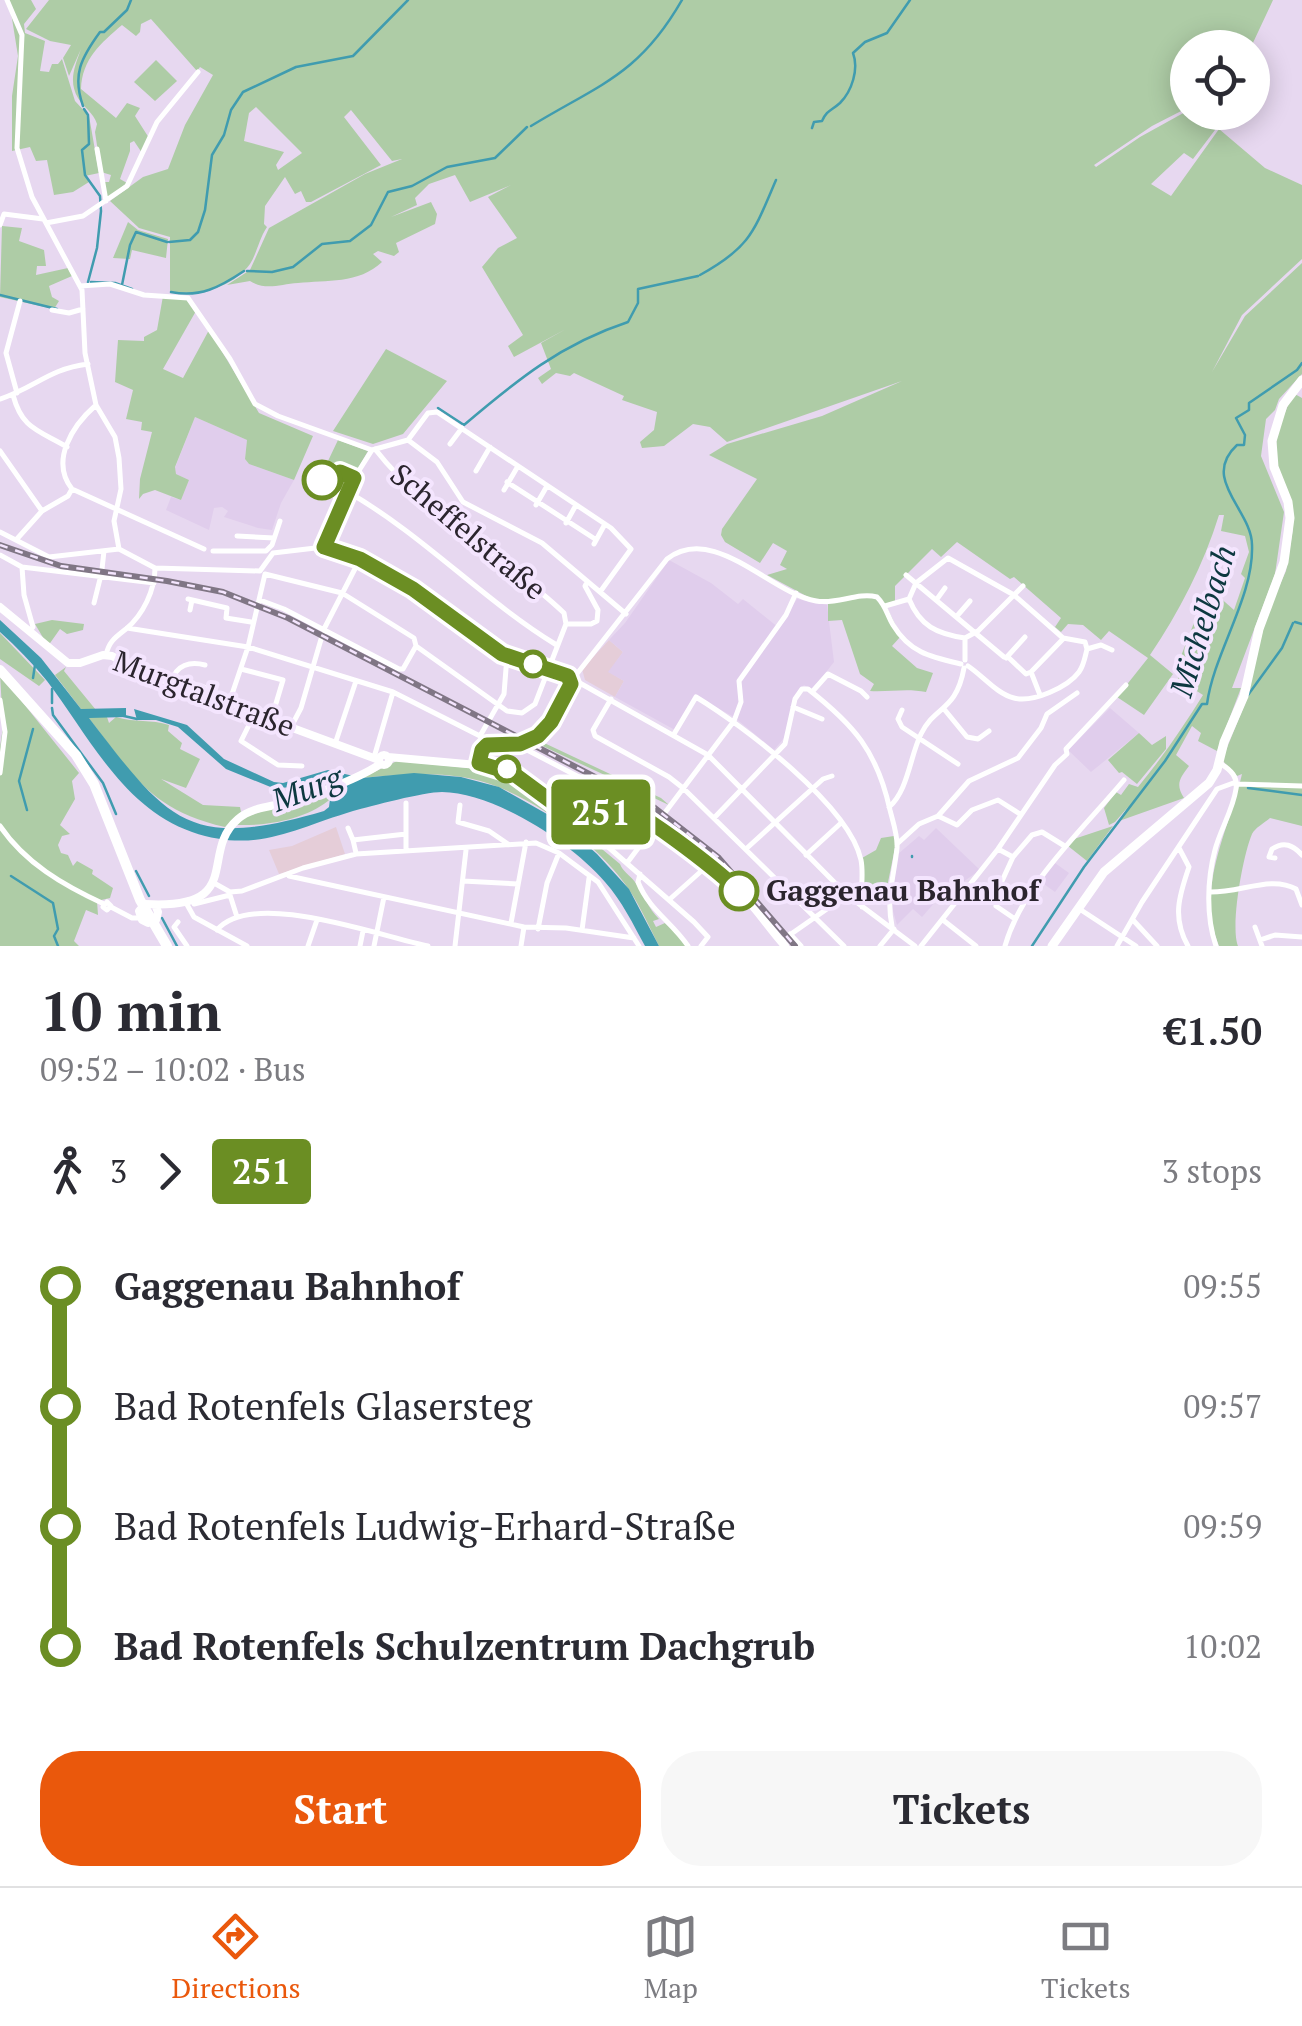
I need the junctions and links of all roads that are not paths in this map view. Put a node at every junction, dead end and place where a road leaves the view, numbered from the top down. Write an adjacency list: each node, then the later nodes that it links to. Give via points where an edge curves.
1 (7, 0): 5 (street, via 22,30 17,148)
2 (198, 72): 4 (street, via 157,122 128,186)
3 (97, 148): 4 (street)
4 (102, 202): 5 (street, via 79,218)
5 (45, 221): 6 (street, via 7,214); 7 (street)
6 (0, 225)
7 (80, 286): 9 (street); 21 (street, via 110,284 188,298 255,404)
8 (20, 301): 13 (street, via 6,353)
9 (83, 309): 10 (street); 11 (street)
10 (52, 310)
11 (88, 364): 13 (street, via 64,367); 15 (street)
12 (1302, 380): 132 (main road, via 1284,405 1272,441 1290,518 1284,562)
13 (15, 394): 14 (street); 19 (street, via 20,417)
14 (0, 398)
15 (96, 405): 19 (street); 34 (street, via 116,442)
16 (462, 428): 17 (street, via 430,411); 18 (street); 20 (street)
17 (408, 440): 21 (street); 56 (street, via 437,462 463,502 542,543)
18 (450, 444)
19 (67, 447): 27 (street, via 61,470)
20 (490, 447): 23 (street); 24 (street)
21 (373, 450): 29 (street); 76 (street, Scheffelstraße, via 456,528 558,607)
22 (0, 451): 35 (street)
23 (518, 466): 25 (street); 26 (street)
24 (476, 471)
25 (507, 482): 28 (street); 32 (street)
26 (547, 486): 32 (street); 33 (street)
27 (72, 488): 34 (street); 35 (street)
28 (504, 490)
29 (348, 492): 31 (street); 84 (street)
30 (333, 495): 31 (street)
31 (344, 501): 43 (street)
32 (536, 503): 37 (street)
33 (576, 505): 37 (street); 38 (street)
34 (116, 508): 44 (street); 45 (street)
35 (42, 511): 42 (street)
36 (280, 521): 41 (street)
37 (566, 521): 38 (street, via 595,541)
38 (606, 524): 61 (street, via 631,549)
39 (0, 532): 42 (street)
40 (237, 536): 41 (street)
41 (274, 538): 48 (street)
42 (16, 540): 46 (street, via 56,558)
43 (324, 547): 48 (street); 50 (street)
44 (120, 549): 46 (street); 52 (street)
45 (204, 549)
46 (104, 551): 53 (street)
47 (213, 552): 48 (street)
48 (270, 552): 54 (street)
49 (0, 555): 51 (street)
50 (360, 559): 62 (street); 90 (street)
51 (22, 567): 53 (street); 79 (street)
52 (156, 568): 54 (street); 57 (street)
53 (102, 572): 57 (street); 69 (street)
54 (263, 573): 62 (street); 67 (street)
55 (906, 576): 58 (street)
56 (588, 582): 61 (street); 76 (street, via 597,620)
57 (154, 583): 77 (street)
58 (916, 583): 64 (street, via 944,558); 65 (street); 66 (street)
59 (1023, 586): 64 (street)
60 (946, 588): 66 (street)
61 (600, 592): 73 (street)
62 (342, 593): 78 (street); 85 (street, via 414,638)
63 (796, 593): 70 (street, via 830,603 871,595); 73 (street, via 720,554 687,548 667,560); 120 (street, via 739,681)
64 (1014, 595): 80 (street); 83 (street)
65 (908, 599): 70 (street); 82 (street, via 930,628)
66 (936, 599): 74 (street)
67 (260, 600): 75 (street); 78 (street)
68 (970, 601): 74 (street)
69 (94, 603)
70 (885, 606): 92 (street, via 912,648)
71 (0, 607): 79 (street, Murgtalstraße)
72 (190, 610): 75 (street, via 190,599 227,608 226,618)
73 (626, 614): 100 (street)
74 (957, 616): 80 (street)
75 (251, 622): 86 (street)
76 (566, 624): 84 (street, Scheffelstraße)
77 (127, 628): 86 (street); 89 (street)
78 (324, 629): 85 (street, via 401,670); 94 (street)
79 (28, 632): 89 (street, Murgtalstraße, via 68,664)
80 (976, 632): 82 (street); 91 (street)
81 (1024, 637): 91 (street)
82 (965, 638): 92 (street)
83 (1063, 638): 87 (street, via 1082,640); 98 (street)
84 (556, 644): 95 (street, Scheffelstraße)
85 (416, 646): 113 (street)
86 (248, 647): 94 (street); 96 (street)
87 (1086, 649): 88 (street); 108 (street, via 1072,679)
88 (1112, 650)
89 (106, 655): 102 (street, Murgtalstraße)
90 (507, 656): 95 (street); 113 (street)
91 (1006, 658): 98 (street)
92 (965, 664): 108 (street, via 1011,698); 115 (street)
93 (205, 665): 102 (street, via 190,663 174,672)
94 (312, 668): 101 (street); 121 (street)
95 (547, 668): 100 (street); 113 (street, Scheffelstraße, via 528,710)
96 (241, 669): 99 (street); 112 (street)
97 (0, 670): 138 (main road, via 58,731)
98 (1031, 672): 108 (street)
99 (265, 673): 104 (street); 119 (street, via 284,677)
100 (573, 679): 110 (street); 130 (street, via 538,736 484,746)
101 (356, 681): 106 (street); 125 (street)
102 (172, 682): 112 (street, Murgtalstraße)
103 (1126, 685): 147 (street, via 1066,749)
104 (263, 686)
105 (808, 690): 109 (street, via 828,674); 114 (street, via 796,696); 145 (street, via 871,752)
106 (393, 692): 113 (street, via 480,736); 129 (street)
107 (1077, 693): 148 (street, via 1046,714 1018,758 969,781)
108 (1040, 695)
109 (867, 697)
110 (611, 699): 123 (street); 140 (street, via 595,736)
111 (0, 700): 134 (street)
112 (230, 700): 117 (street, Murgtalstraße)
113 (498, 705)
114 (794, 706): 118 (street); 127 (street, via 786,742)
115 (944, 709): 122 (street, via 966,737); 124 (street)
116 (902, 710): 124 (street, via 900,726)
117 (255, 713): 119 (street, Murgtalstraße); 133 (street, via 241,741 278,765)
118 (822, 719)
119 (270, 720): 121 (street, Murgtalstraße)
120 (734, 720): 123 (street, via 696,697); 127 (street); 128 (street)
121 (291, 728): 125 (street, Murgtalstraße)
122 (989, 731)
123 (674, 734): 128 (street)
124 (919, 739): 131 (street); 145 (street)
125 (335, 744): 129 (street, Murgtalstraße)
126 (529, 751): 146 (street, via 579,776 574,791)
127 (775, 754): 141 (street); 142 (street)
128 (708, 755): 140 (street); 141 (street)
129 (380, 758): 130 (street); 186 (street, via 297,800 246,813 232,825)
130 (476, 763): 156 (street, via 514,774)
131 (958, 764)
132 (1218, 764): 137 (street); 199 (main road, via 1204,786 1104,872)
133 (302, 766)
134 (0, 773)
135 (832, 776): 142 (street)
136 (1124, 780): 166 (street)
137 (1236, 783): 139 (street); 169 (street, via 1218,789); 188 (street)
138 (94, 784): 149 (main road); 202 (main road, via 111,841)
139 (1302, 786)
140 (683, 788): 152 (street); 158 (street)
141 (742, 790): 152 (street); 155 (street)
142 (812, 790): 153 (street); 155 (street)
143 (406, 803): 151 (street)
144 (460, 804): 164 (street, via 458,822)
145 (890, 807): 165 (street)
146 (601, 812): 156 (street); 158 (street, via 615,802)
147 (1020, 815): 148 (street, via 998,800 956,824); 170 (street)
148 (938, 816): 165 (street)
149 (107, 817): 202 (main road); 227 (main road, via 140,900)
150 (396, 818): 151 (street)
151 (406, 818): 160 (street)
152 (714, 818): 168 (street)
153 (842, 822): 174 (street); 192 (street, via 860,858)
154 (368, 824): 161 (street)
155 (775, 824): 168 (street); 174 (street)
156 (583, 825): 178 (street)
157 (0, 826): 202 (street, via 33,864 106,910 132,918)
158 (657, 827): 178 (street); 179 (street)
159 (348, 828): 162 (street)
160 (406, 834): 161 (street); 167 (street)
161 (371, 836): 162 (street)
162 (352, 840): 173 (street)
163 (526, 842): 164 (street); 172 (street); 187 (street)
164 (508, 844): 171 (street)
165 (898, 844): 193 (street)
166 (1064, 846): 176 (street, via 1037,833); 206 (street)
167 (406, 848): 171 (street); 173 (street)
168 (748, 848): 203 (street)
169 (1179, 848): 208 (street); 249 (street, via 1188,867 1178,922)
170 (998, 849): 176 (street); 205 (street)
171 (466, 850): 183 (street)
172 (559, 853): 182 (street); 214 (street)
173 (356, 854): 181 (street)
174 (806, 854): 191 (street)
175 (1302, 856): 177 (street, via 1284,844 1272,849)
176 (1013, 858): 184 (street)
177 (1274, 858)
178 (627, 862): 180 (street)
179 (707, 866): 195 (street); 225 (street, via 739,891)
180 (640, 874): 195 (street); 237 (street, via 648,902)
181 (284, 876): 190 (street); 194 (street)
182 (589, 878): 216 (street); 223 (street)
183 (463, 881): 187 (street); 201 (street)
184 (1002, 881)
185 (1302, 882): 189 (street)
186 (214, 883): 190 (street); 196 (street)
187 (518, 884): 210 (street)
188 (1209, 892): 189 (street, via 1272,882); 250 (street)
189 (1299, 893): 197 (street)
190 (230, 894): 196 (street); 204 (street)
191 (847, 895): 192 (street); 200 (street); 203 (street)
192 (861, 895): 193 (street); 200 (street)
193 (888, 896): 213 (street)
194 (384, 897): 201 (street); 218 (street)
195 (670, 899): 238 (street, via 708,937)
196 (187, 902): 202 (street); 215 (street, via 190,914)
197 (1302, 904)
198 (996, 906): 206 (street)
199 (1078, 908): 221 (street); 245 (main road)
200 (863, 910): 213 (street)
201 (460, 913): 210 (street); 233 (street)
202 (148, 914): 227 (main road)
203 (815, 915): 219 (street); 240 (street)
204 (237, 918): 207 (street, via 280,914); 215 (street)
205 (942, 919): 242 (street); 243 (street)
206 (1015, 919): 244 (street)
207 (317, 920): 217 (street); 229 (street)
208 (1133, 920): 221 (street); 248 (street)
209 (178, 922): 228 (street, via 174,927)
210 (511, 924): 212 (street)
211 (1255, 926): 224 (street)
212 (524, 927): 214 (street); 234 (street)
213 (893, 927): 241 (street); 242 (street)
214 (538, 929): 216 (street)
215 (217, 930): 226 (street)
216 (582, 930): 220 (street)
217 (363, 931): 218 (street); 230 (street)
218 (377, 934): 231 (street); 232 (street)
219 (790, 934): 225 (street); 239 (street)
220 (616, 936): 223 (street); 235 (street)
221 (1124, 936): 246 (street); 247 (street)
222 (1302, 937): 224 (street, via 1275,935)
223 (634, 938): 236 (street)
224 (1261, 943)
225 (783, 944)
226 (243, 945)
227 (167, 946)
228 (187, 946)
229 (308, 946)
230 (360, 946)
231 (374, 946)
232 (428, 946)
233 (455, 946)
234 (521, 946)
235 (614, 946)
236 (640, 946)
237 (688, 946)
238 (701, 946)
239 (800, 946)
240 (844, 946)
241 (880, 946)
242 (918, 946)
243 (976, 946)
244 (1005, 946)
245 (1052, 946)
246 (1117, 946)
247 (1136, 946)
248 (1157, 946)
249 (1188, 946)
250 (1216, 946)

